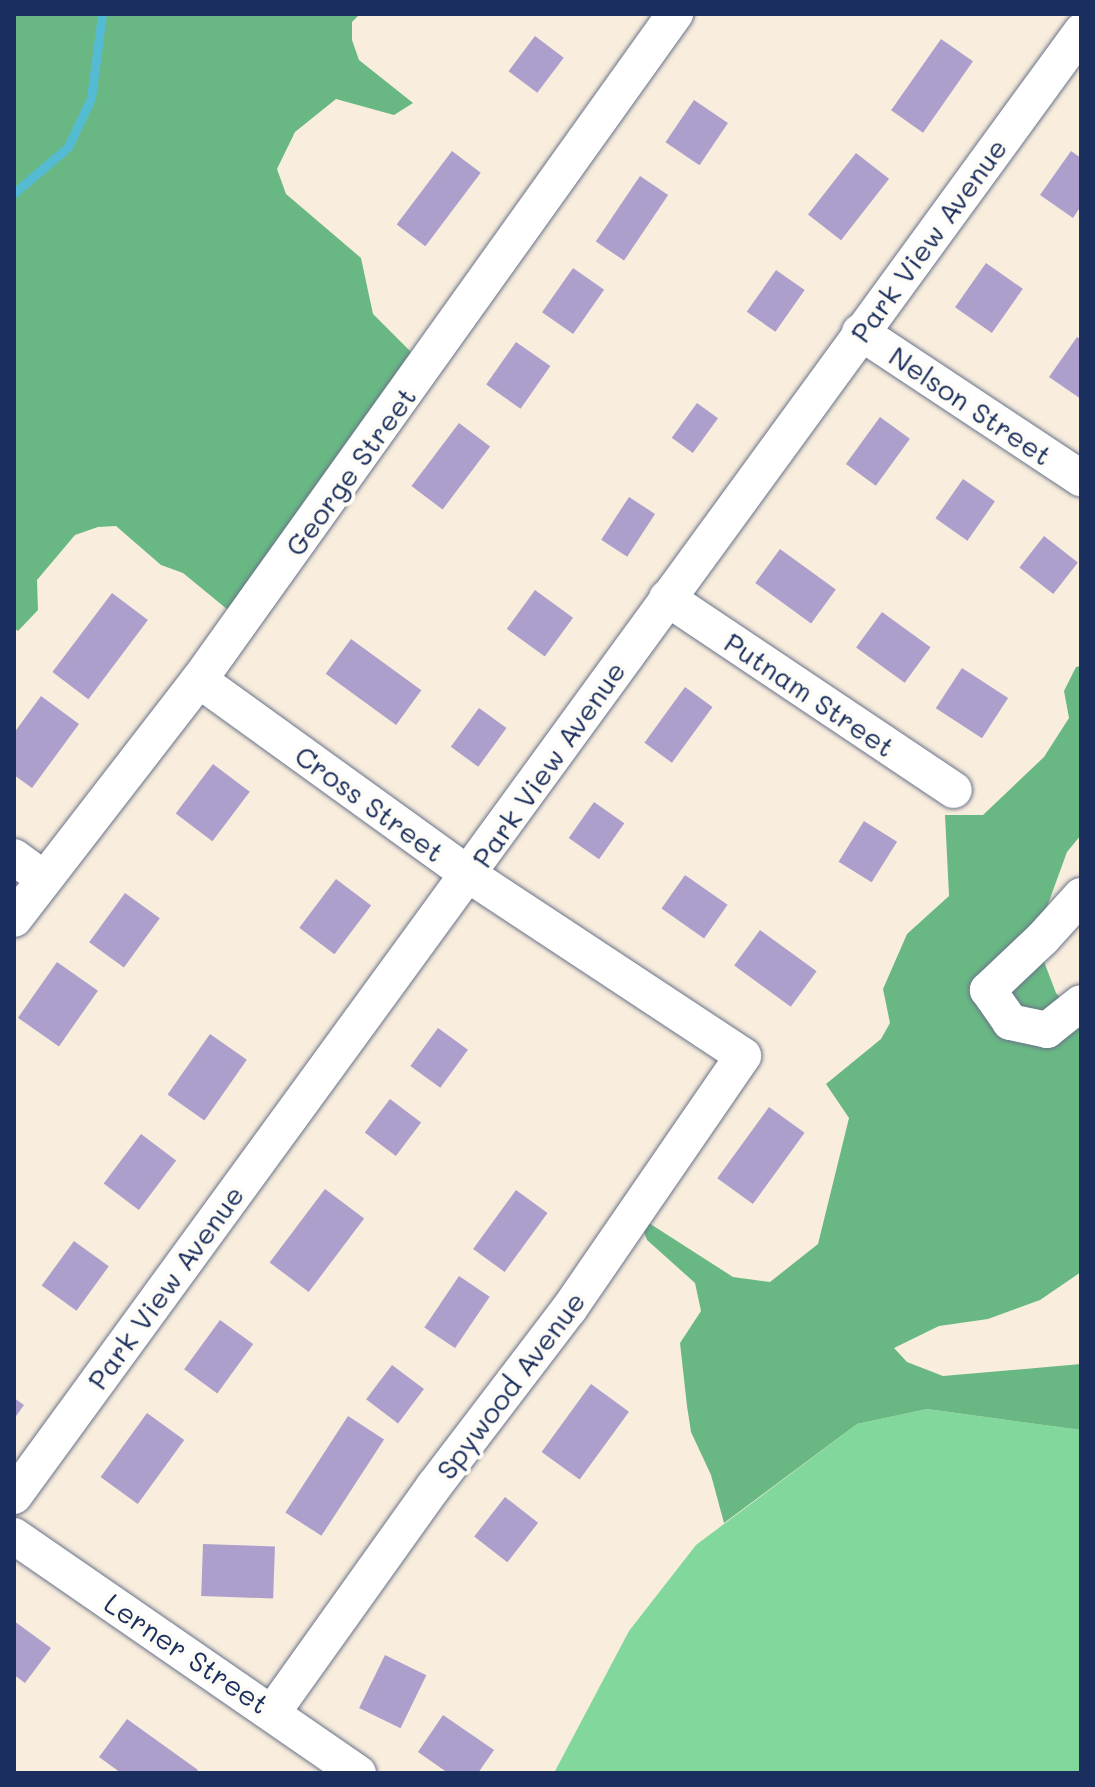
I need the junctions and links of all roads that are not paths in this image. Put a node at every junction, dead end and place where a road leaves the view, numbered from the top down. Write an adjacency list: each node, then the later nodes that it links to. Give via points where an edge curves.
1 (675, 14): 6 (street, George Street)
2 (1081, 32): 3 (street, Park View Avenue)
3 (860, 332): 4 (street, Nelson Street); 5 (street, Park View Avenue)
4 (1081, 478)
5 (667, 598): 7 (street, Putnam Street); 9 (street, Park View Avenue)
6 (199, 680): 9 (street, Cross Street); 10 (street, George Street)
7 (954, 790)
8 (14, 857): 10 (street)
9 (469, 875): 14 (street, Cross Street); 15 (street, Park View Avenue)
10 (44, 879): 12 (street, George Street)
11 (1079, 908): 13 (street, via 988,990 1010,1022 1047,1030)
12 (14, 919)
13 (1081, 1003)
14 (743, 1056): 17 (street, Spywood Avenue, via 569,1309 434,1486)
15 (14, 1496)
16 (14, 1536): 17 (street, Lerner Street)
17 (273, 1712): 18 (street, Lerner Street)
18 (358, 1773)

